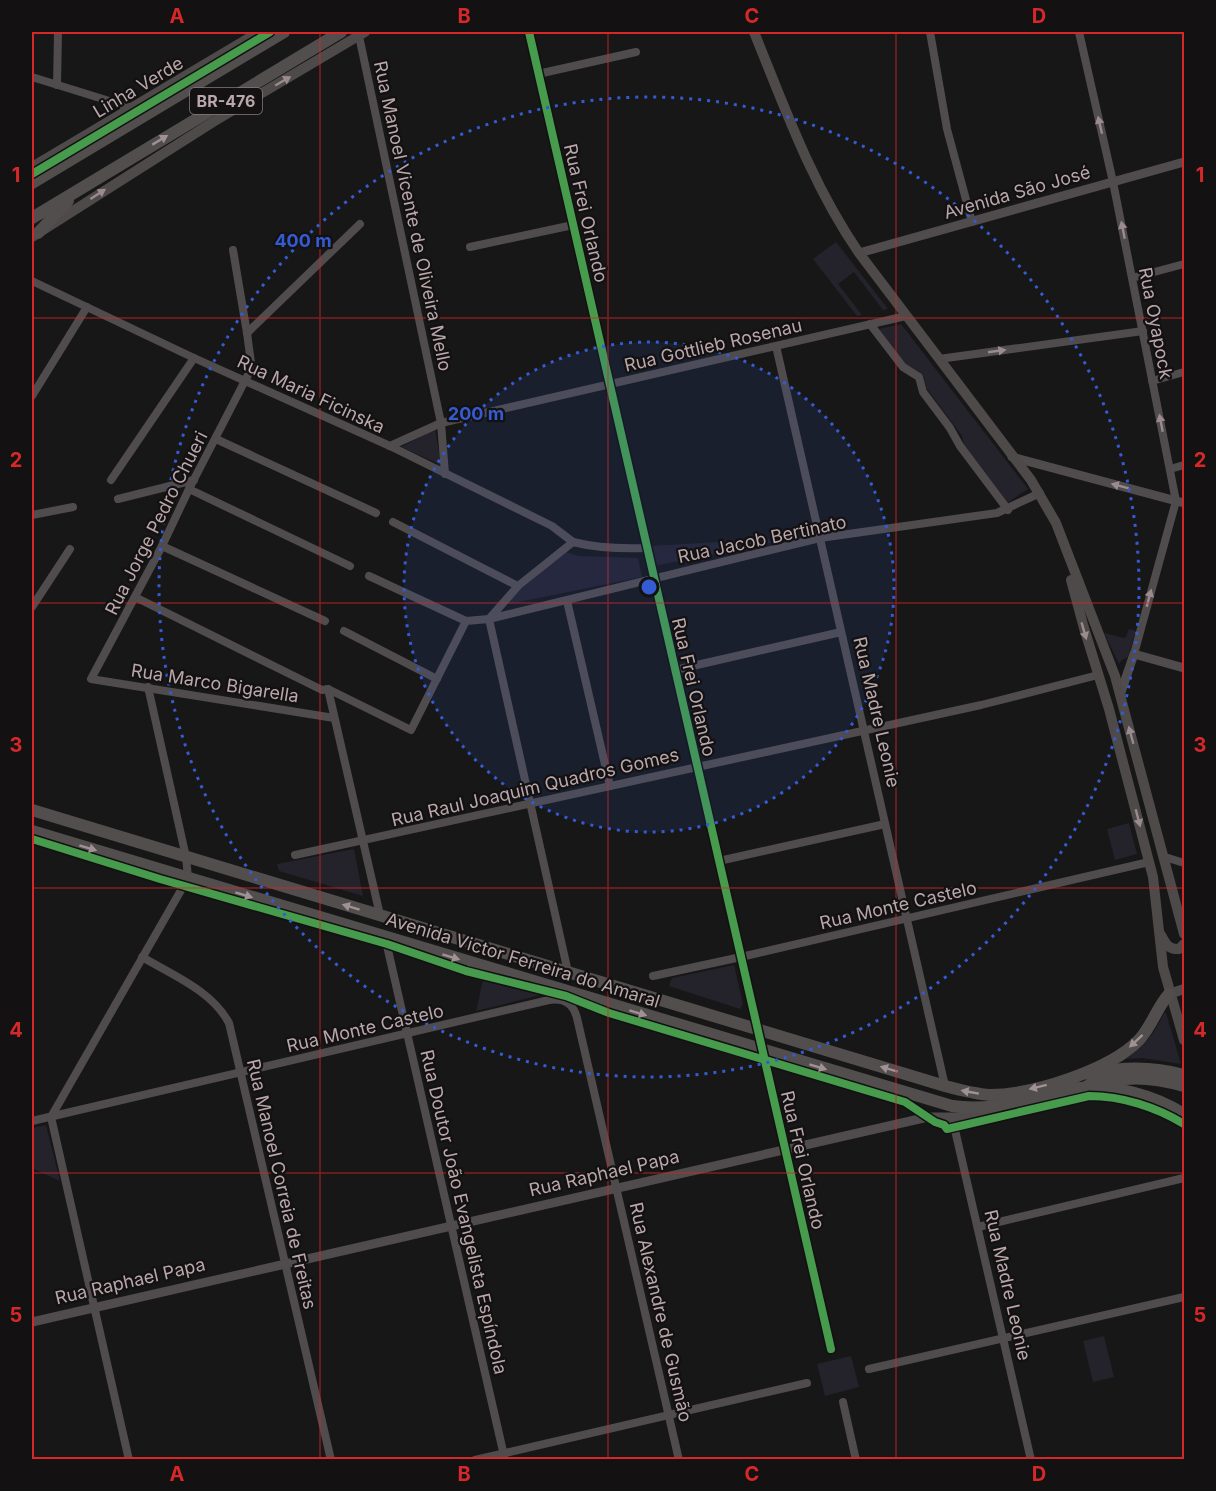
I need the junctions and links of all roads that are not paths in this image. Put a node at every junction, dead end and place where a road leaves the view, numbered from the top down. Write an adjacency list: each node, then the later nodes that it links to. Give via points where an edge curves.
1 (58, 32): 13 (street)
2 (259, 32): 14 (main road, Linha Verde)
3 (284, 32): 18 (main road, Linha Verde / BR-476)
4 (341, 32): 19 (main road, BR-476, one-way to 4)
5 (529, 32): 11 (street, Rua Frei Orlando)
6 (754, 32): 27 (main road, via 816,182)
7 (930, 32): 21 (street, via 947,129)
8 (1079, 32): 17 (street, Rua Oyapock, one-way to 8)
9 (362, 34): 24 (main road, one-way to 9, via 213,122); 44 (street, Rua Manoel Vicente de Oliveira Mello)
10 (636, 52): 11 (street)
11 (538, 74): 23 (street, Rua Frei Orlando)
12 (32, 77): 13 (street)
13 (57, 85): 14 (street)
14 (132, 108): 16 (main road, Linha Verde)
15 (1185, 162): 17 (street, Avenida São José)
16 (32, 167)
17 (1113, 182): 21 (street, Avenida São José); 29 (street, Rua Oyapock, one-way to 17)
18 (32, 183)
19 (80, 188): 20 (main road, BR-476); 24 (main road)
20 (32, 218)
21 (972, 222): 27 (street, Avenida São José)
22 (360, 224): 35 (street)
23 (573, 225): 25 (street); 42 (street, Rua Frei Orlando)
24 (35, 235)
25 (470, 247)
26 (233, 250): 35 (street, Rua Jorge Pedro Chueri)
27 (859, 253): 32 (main road)
28 (1185, 264): 29 (street)
29 (1132, 278): 34 (street, Rua Oyapock)
30 (32, 281): 31 (street, Rua Maria Ficinska)
31 (87, 307): 37 (street, Rua Maria Ficinska); 43 (street)
32 (906, 316): 33 (street, Rua Gottlieb Rosenau); 38 (main road)
33 (870, 324): 36 (street, Rua Gottlieb Rosenau); 58 (street, via 904,369 919,377 922,392)
34 (1143, 331): 38 (street, one-way to 34); 41 (street, Rua Oyapock)
35 (248, 333): 40 (street, Rua Jorge Pedro Chueri, via 251,363)
36 (776, 346): 42 (street, Rua Gottlieb Rosenau); 62 (street, Rua Madre Leonie)
37 (194, 357): 40 (street, Rua Maria Ficinska); 51 (street)
38 (939, 359): 47 (main road)
39 (1185, 372): 41 (street)
40 (246, 380): 45 (street, Rua Jorge Pedro Chueri); 46 (street, Rua Maria Ficinska)
41 (1152, 381): 49 (street, Rua Oyapock, one-way to 41)
42 (610, 384): 44 (street, Rua Gottlieb Rosenau); 65 (street, Rua Frei Orlando)
43 (32, 396)
44 (441, 423): 46 (street, Rua Gottlieb Rosenau); 50 (street, Rua Manoel Vicente de Oliveira Mello)
45 (216, 439): 52 (street, Rua Jorge Pedro Chueri); 59 (street)
46 (390, 446): 50 (street, Rua Maria Ficinska)
47 (1012, 457): 54 (main road); 56 (street, one-way to 47)
48 (1185, 465): 49 (street)
49 (1170, 469): 56 (street, Rua Oyapock)
50 (445, 474): 63 (street, Rua Maria Ficinska, via 552,526)
51 (111, 480)
52 (194, 480): 53 (street, Rua Jorge Pedro Chueri); 55 (street)
53 (189, 489): 64 (street, Rua Jorge Pedro Chueri); 68 (street)
54 (1040, 493): 58 (street, Rua Jacob Bertinato); 67 (main road)
55 (118, 499)
56 (1180, 502): 80 (street, Rua Oyapock, one-way to 56)
57 (73, 507): 60 (street)
58 (1008, 510): 62 (street, Rua Jacob Bertinato)
59 (376, 513)
60 (32, 515)
61 (393, 522): 71 (street)
62 (820, 538): 70 (street, Rua Jacob Bertinato); 79 (street, Rua Madre Leonie)
63 (573, 542): 65 (street); 71 (street)
64 (162, 546): 72 (street, Rua Jorge Pedro Chueri); 76 (street)
65 (647, 548): 70 (street, Rua Frei Orlando)
66 (70, 549): 74 (street)
67 (1068, 553): 83 (main road, one-way to 83, via 1073,589); 88 (main road)
68 (350, 566)
69 (369, 576): 77 (street)
70 (654, 578): 73 (street, Rua Jacob Bertinato); 82 (street, Rua Frei Orlando)
71 (518, 586): 75 (street)
72 (135, 597): 84 (street, Rua Jorge Pedro Chueri); 87 (street, via 322,690)
73 (567, 601): 75 (street, Rua Jacob Bertinato); 92 (street)
74 (32, 607)
75 (489, 619): 77 (street, Rua Jacob Bertinato); 93 (street)
76 (325, 621)
77 (466, 621): 85 (street)
78 (344, 631): 85 (street)
79 (841, 632): 82 (street); 90 (street, Rua Madre Leonie)
80 (1134, 654): 81 (street); 88 (street)
81 (1185, 668)
82 (675, 670): 91 (street, Rua Frei Orlando)
83 (1098, 675): 90 (street, Rua Raul Joaquim Quadros Gomes); 102 (main road, one-way to 102)
84 (91, 679): 86 (street, Rua Marco Bigarella)
85 (437, 679): 87 (street, via 411,730)
86 (148, 687): 89 (street, Rua Marco Bigarella); 99 (street)
87 (328, 689): 89 (street)
88 (1120, 695): 100 (main road, one-way to 88)
89 (334, 718): 97 (street)
90 (864, 731): 91 (street, Rua Raul Joaquim Quadros Gomes); 95 (street, Rua Madre Leonie)
91 (697, 766): 92 (street, Rua Raul Joaquim Quadros Gomes); 101 (street, Rua Frei Orlando)
92 (610, 786): 93 (street, Rua Raul Joaquim Quadros Gomes)
93 (530, 804): 97 (street, Rua Raul Joaquim Quadros Gomes); 113 (street)
94 (32, 810): 99 (main road, Avenida Victor Ferreira do Amaral)
95 (885, 824): 101 (street); 106 (street, Rua Madre Leonie)
96 (32, 831): 104 (main road, Avenida Victor Ferreira do Amaral, one-way to 104)
97 (363, 841): 98 (street, Rua Raul Joaquim Quadros Gomes); 105 (street)
98 (295, 855)
99 (186, 857): 104 (street); 105 (main road, Avenida Victor Ferreira do Amaral, one-way to 99)
100 (1165, 857): 103 (street); 108 (main road)
101 (719, 861): 112 (street, Rua Frei Orlando)
102 (1149, 862): 106 (street, Rua Monte Castelo); 107 (main road, via 1156,889)
103 (1185, 862)
104 (188, 878): 109 (main road, Avenida Victor Ferreira do Amaral, one-way to 109); 111 (street)
105 (380, 915): 113 (main road, Avenida Victor Ferreira do Amaral)
106 (907, 918): 112 (street, Rua Monte Castelo); 125 (street, Rua Madre Leonie)
107 (1159, 932): 110 (main road, via 1169,948 1179,949); 116 (main road)
108 (1185, 934)
109 (385, 937): 119 (street, Rua Doutor João Evangelista Espíndola); 121 (main road, Avenida Victor Ferreira do Amaral, one-way to 121)
110 (1185, 944)
111 (142, 957): 122 (street, Rua Manoel Correia de Freitas, via 216,1004 229,1023); 131 (street)
112 (741, 957): 114 (street, Rua Monte Castelo); 118 (street, Rua Frei Orlando)
113 (568, 972): 118 (main road, Avenida Victor Ferreira do Amaral)
114 (653, 976)
115 (1185, 989): 116 (main road)
116 (1169, 994): 120 (main road); 124 (main road, one-way to 124, via 1137,1042)
117 (565, 1001): 119 (street, Rua Monte Castelo, via 549,1000); 137 (street, Rua Alexandre de Gusmão, via 577,1018)
118 (758, 1029): 121 (street, Rua Frei Orlando); 125 (main road, Avenida Victor Ferreira do Amaral, one-way to 118)
119 (407, 1035): 122 (street, Rua Monte Castelo); 138 (street, Rua Doutor João Evangelista Espíndola)
120 (1185, 1040)
121 (762, 1050): 128 (main road, Avenida Victor Ferreira do Amaral, one-way to 128); 135 (street, Rua Frei Orlando)
122 (241, 1072): 131 (street, Rua Monte Castelo); 140 (street, Rua Manoel Correia de Freitas)
123 (1185, 1075): 124 (main road, Rua Raphael Papa, via 1138,1067 1114,1069)
124 (1078, 1083): 126 (main road, Rua Raphael Papa, via 1134,1077); 127 (main road, Rua Raphael Papa, one-way to 127); 129 (main road, Rua Raphael Papa); 130 (main road, via 1127,1091)
125 (945, 1086): 127 (main road, Avenida Victor Ferreira do Amaral, one-way to 125)
126 (1185, 1086)
127 (996, 1095)
128 (927, 1099): 129 (main road, Avenida Victor Ferreira do Amaral, via 966,1108); 132 (street, via 933,1106)
129 (1006, 1106): 133 (street, Rua Raphael Papa, via 979,1116)
130 (1185, 1114)
131 (51, 1117): 134 (street, Rua Monte Castelo); 142 (street)
132 (930, 1117): 133 (street, Rua Raphael Papa); 135 (street, Rua Raphael Papa)
133 (952, 1117): 139 (street, Rua Madre Leonie)
134 (32, 1121)
135 (786, 1150): 137 (street, Rua Raphael Papa); 145 (street, Rua Frei Orlando)
136 (1185, 1178): 139 (street)
137 (617, 1189): 138 (street, Rua Raphael Papa); 149 (street, Rua Alexandre de Gusmão)
138 (452, 1226): 140 (street, Rua Raphael Papa); 150 (street, Rua Doutor João Evangelista Espíndola)
139 (978, 1227): 144 (street, Rua Madre Leonie)
140 (286, 1264): 142 (street, Rua Raphael Papa); 152 (street, Rua Manoel Correia de Freitas)
141 (1185, 1297): 144 (street)
142 (95, 1308): 143 (street, Rua Raphael Papa); 151 (street)
143 (32, 1322)
144 (1003, 1338): 146 (street); 156 (street, Rua Madre Leonie)
145 (831, 1348)
146 (869, 1369)
147 (807, 1383): 149 (street)
148 (843, 1402): 155 (street)
149 (669, 1415): 150 (street); 154 (street, Rua Alexandre de Gusmão)
150 (505, 1456): 153 (street)
151 (129, 1460)
152 (331, 1460)
153 (474, 1460)
154 (679, 1460)
155 (856, 1460)
156 (1031, 1460)

